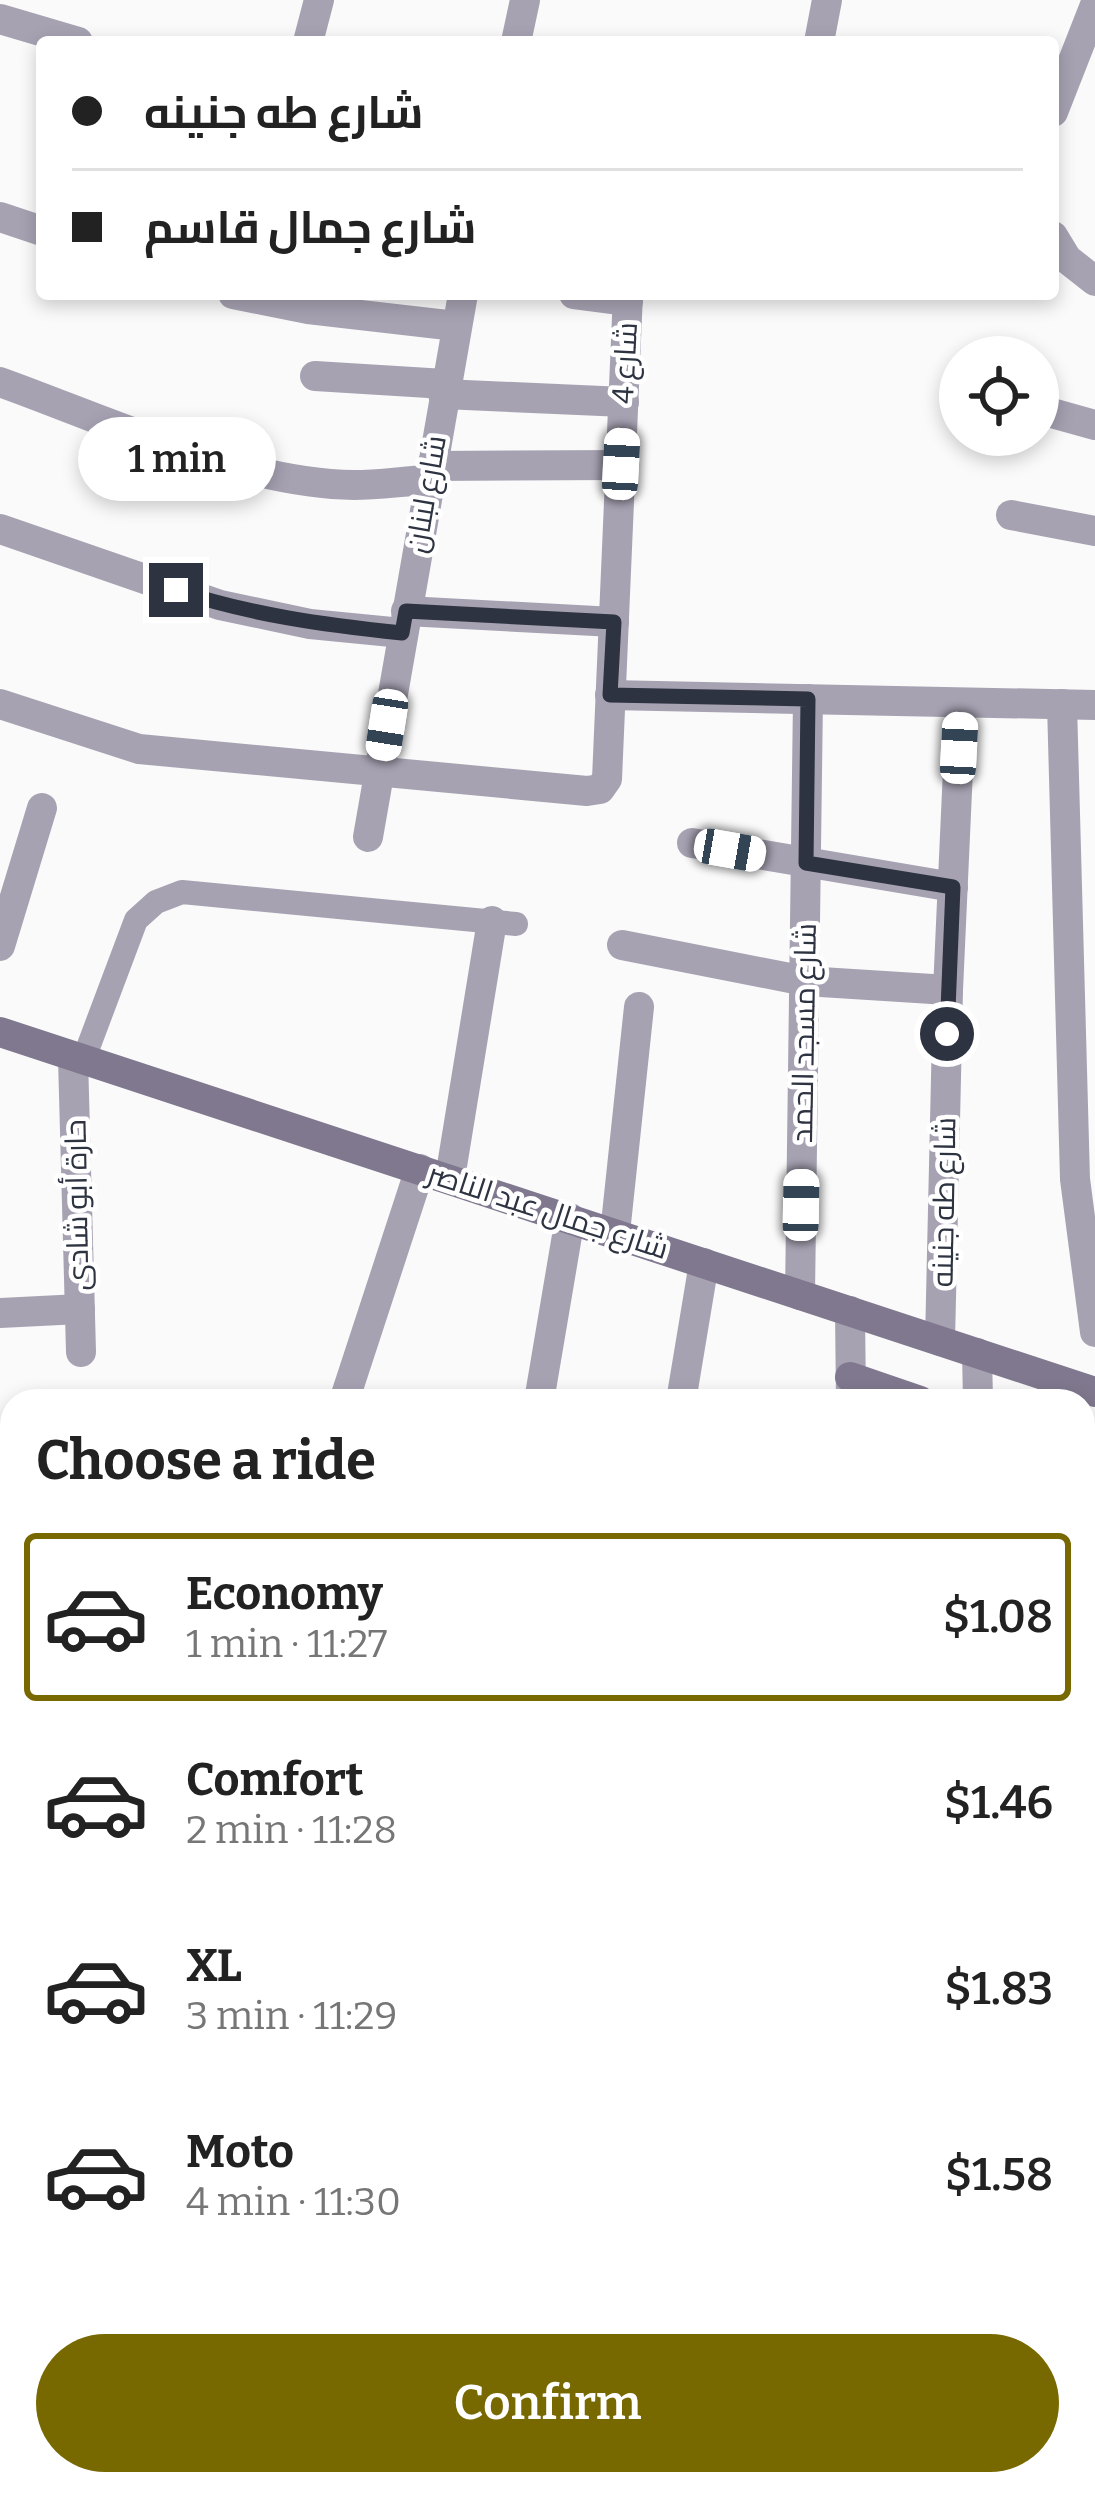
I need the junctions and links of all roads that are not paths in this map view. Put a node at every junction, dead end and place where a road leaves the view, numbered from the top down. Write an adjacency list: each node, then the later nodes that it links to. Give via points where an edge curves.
1 (320, 0): 7 (street)
2 (525, 0): 8 (street)
3 (827, 0): 9 (street)
4 (1095, 5): 10 (street)
5 (0, 19): 6 (street)
6 (58, 36)
7 (310, 36)
8 (517, 36)
9 (820, 36)
10 (1059, 97)
11 (0, 217): 12 (street)
12 (36, 229)
13 (1059, 246): 14 (street)
14 (1095, 281)
15 (260, 300): 18 (street)
16 (462, 300): 18 (street, شارع لبنان)
17 (628, 300): 22 (street, شارع 4)
18 (456, 326): 21 (street, شارع لبنان)
19 (315, 376): 21 (street)
20 (0, 382): 26 (street, via 276,476 352,485)
21 (444, 389): 22 (street); 26 (street, شارع لبنان)
22 (624, 402): 25 (street, شارع 4)
23 (1059, 415): 24 (street)
24 (1095, 425)
25 (621, 464): 26 (street); 31 (street, شارع 4)
26 (429, 473): 30 (street, شارع لبنان)
27 (1011, 515): 29 (street)
28 (0, 529): 30 (street, via 220,605 310,623)
29 (1095, 531)
30 (404, 622): 31 (street); 38 (street, شارع لبنان)
31 (614, 622): 32 (street, شارع 4)
32 (610, 695): 33 (street); 38 (street, شارع 4, via 607,778 594,791)
33 (808, 699): 34 (street); 42 (street, شارع مسجد الحمد)
34 (962, 703): 36 (street); 43 (street, شارع طه جنينه)
35 (0, 704): 38 (street, via 139,749)
36 (1062, 704): 37 (street); 60 (street, via 1075,1179)
37 (1095, 705)
38 (380, 771): 40 (street, شارع لبنان)
39 (42, 808): 46 (street)
40 (368, 837)
41 (692, 843): 42 (street)
42 (806, 863): 43 (street); 47 (street, شارع مسجد الحمد)
43 (953, 887): 48 (street, شارع طه جنينه)
44 (504, 922): 51 (lane, via 182,892 136,920); 52 (street)
45 (622, 945): 47 (street)
46 (0, 946)
47 (805, 981): 48 (street); 56 (street, شارع مسجد الحمد)
48 (948, 990): 61 (street, شارع طه جنينه)
49 (639, 1006): 54 (street)
50 (0, 1032): 51 (street, شارع جمال عبد الناصر)
51 (78, 1059): 52 (street, شارع جمال عبد الناصر); 57 (street, حارة أبو شادى)
52 (435, 1174): 53 (street, شارع جمال عبد الناصر); 64 (street)
53 (570, 1218): 54 (street, شارع جمال عبد الناصر); 65 (street)
54 (615, 1234): 55 (street, شارع جمال عبد الناصر)
55 (704, 1263): 56 (street, شارع جمال عبد الناصر); 66 (street)
56 (800, 1294): 58 (street, شارع جمال عبد الناصر)
57 (80, 1310): 59 (street); 62 (street, حارة أبو شادى)
58 (850, 1311): 61 (street, شارع جمال عبد الناصر); 67 (street)
59 (0, 1313)
60 (1095, 1332)
61 (940, 1341): 63 (street, شارع جمال عبد الناصر)
62 (80, 1352)
63 (977, 1353): 68 (street); 69 (street, شارع جمال عبد الناصر)
64 (349, 1389)
65 (541, 1389)
66 (682, 1389)
67 (850, 1389)
68 (978, 1389)
69 (1083, 1389)

